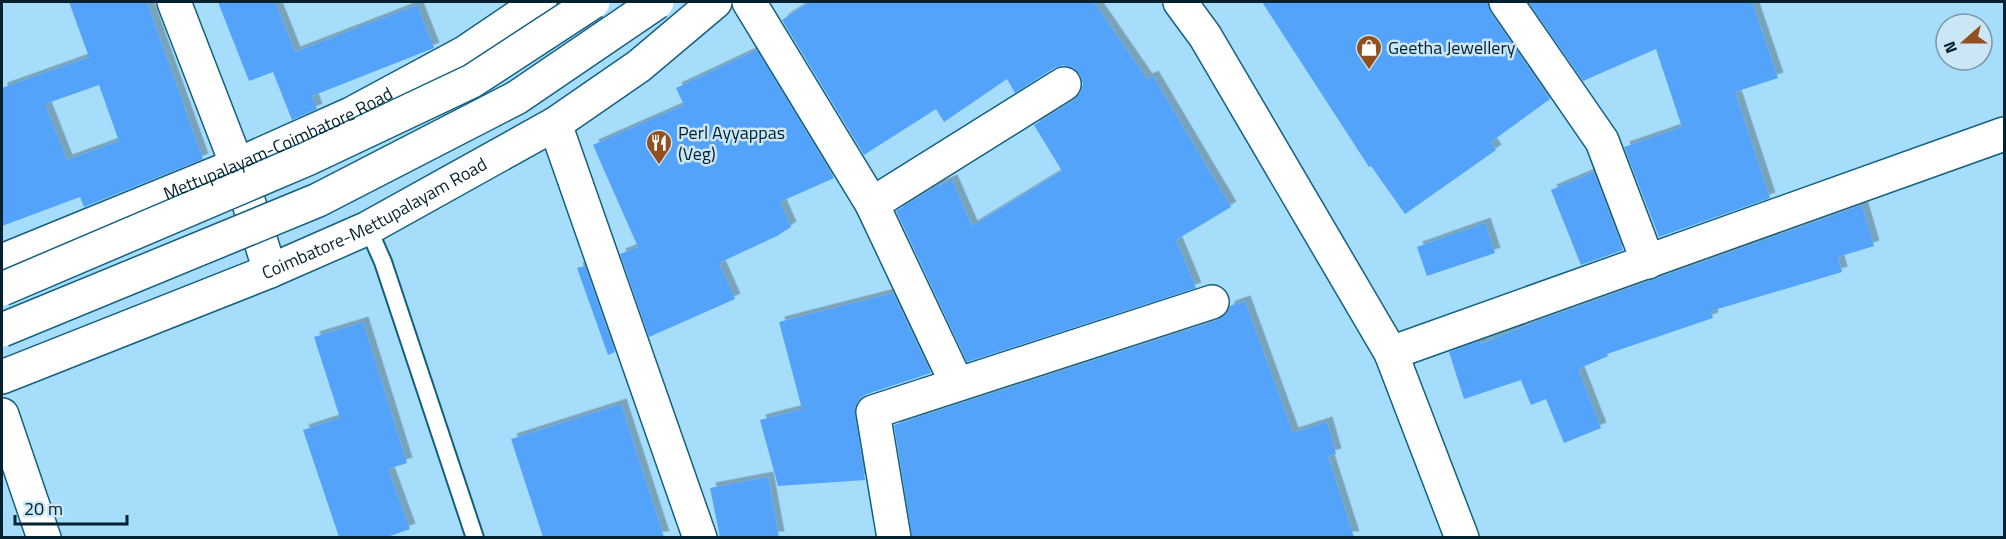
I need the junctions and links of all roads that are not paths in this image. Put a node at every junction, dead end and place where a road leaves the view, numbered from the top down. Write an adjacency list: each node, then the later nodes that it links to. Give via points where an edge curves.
1 (174, 2): 12 (main road)
2 (540, 2): 12 (main road, Mettupalayam-Coimbatore Road, via 445,64 351,114)
3 (593, 2): 18 (main road, bridge, via 472,81 308,159)
4 (657, 2): 20 (main road, bridge, via 516,98 318,200)
5 (715, 2): 10 (main road, Coimbatore-Mettupalayam Road, via 639,66)
6 (749, 2): 13 (main road)
7 (1180, 2): 21 (main road, via 1205,36)
8 (1506, 2): 16 (main road, via 1602,141)
9 (1064, 84): 13 (main road)
10 (555, 124): 14 (main road, Coimbatore-Mettupalayam Road); 27 (main road)
11 (2004, 134): 16 (main road)
12 (237, 165): 15 (main road, Mettupalayam-Coimbatore Road); 17 (main road)
13 (872, 204): 23 (main road)
14 (368, 228): 17 (main road, Coimbatore-Mettupalayam Road); 26 (lane, via 383,262)
15 (2, 261)
16 (1648, 262): 21 (main road)
17 (270, 271): 22 (main road, Coimbatore-Mettupalayam Road)
18 (2, 289)
19 (1212, 302): 23 (main road)
20 (2, 330)
21 (1391, 353): 29 (main road)
22 (2, 377)
23 (957, 384): 28 (main road, via 873,412)
24 (2, 415): 25 (main road)
25 (44, 537)
26 (475, 537)
27 (700, 537)
28 (894, 537)
29 (1462, 537)

